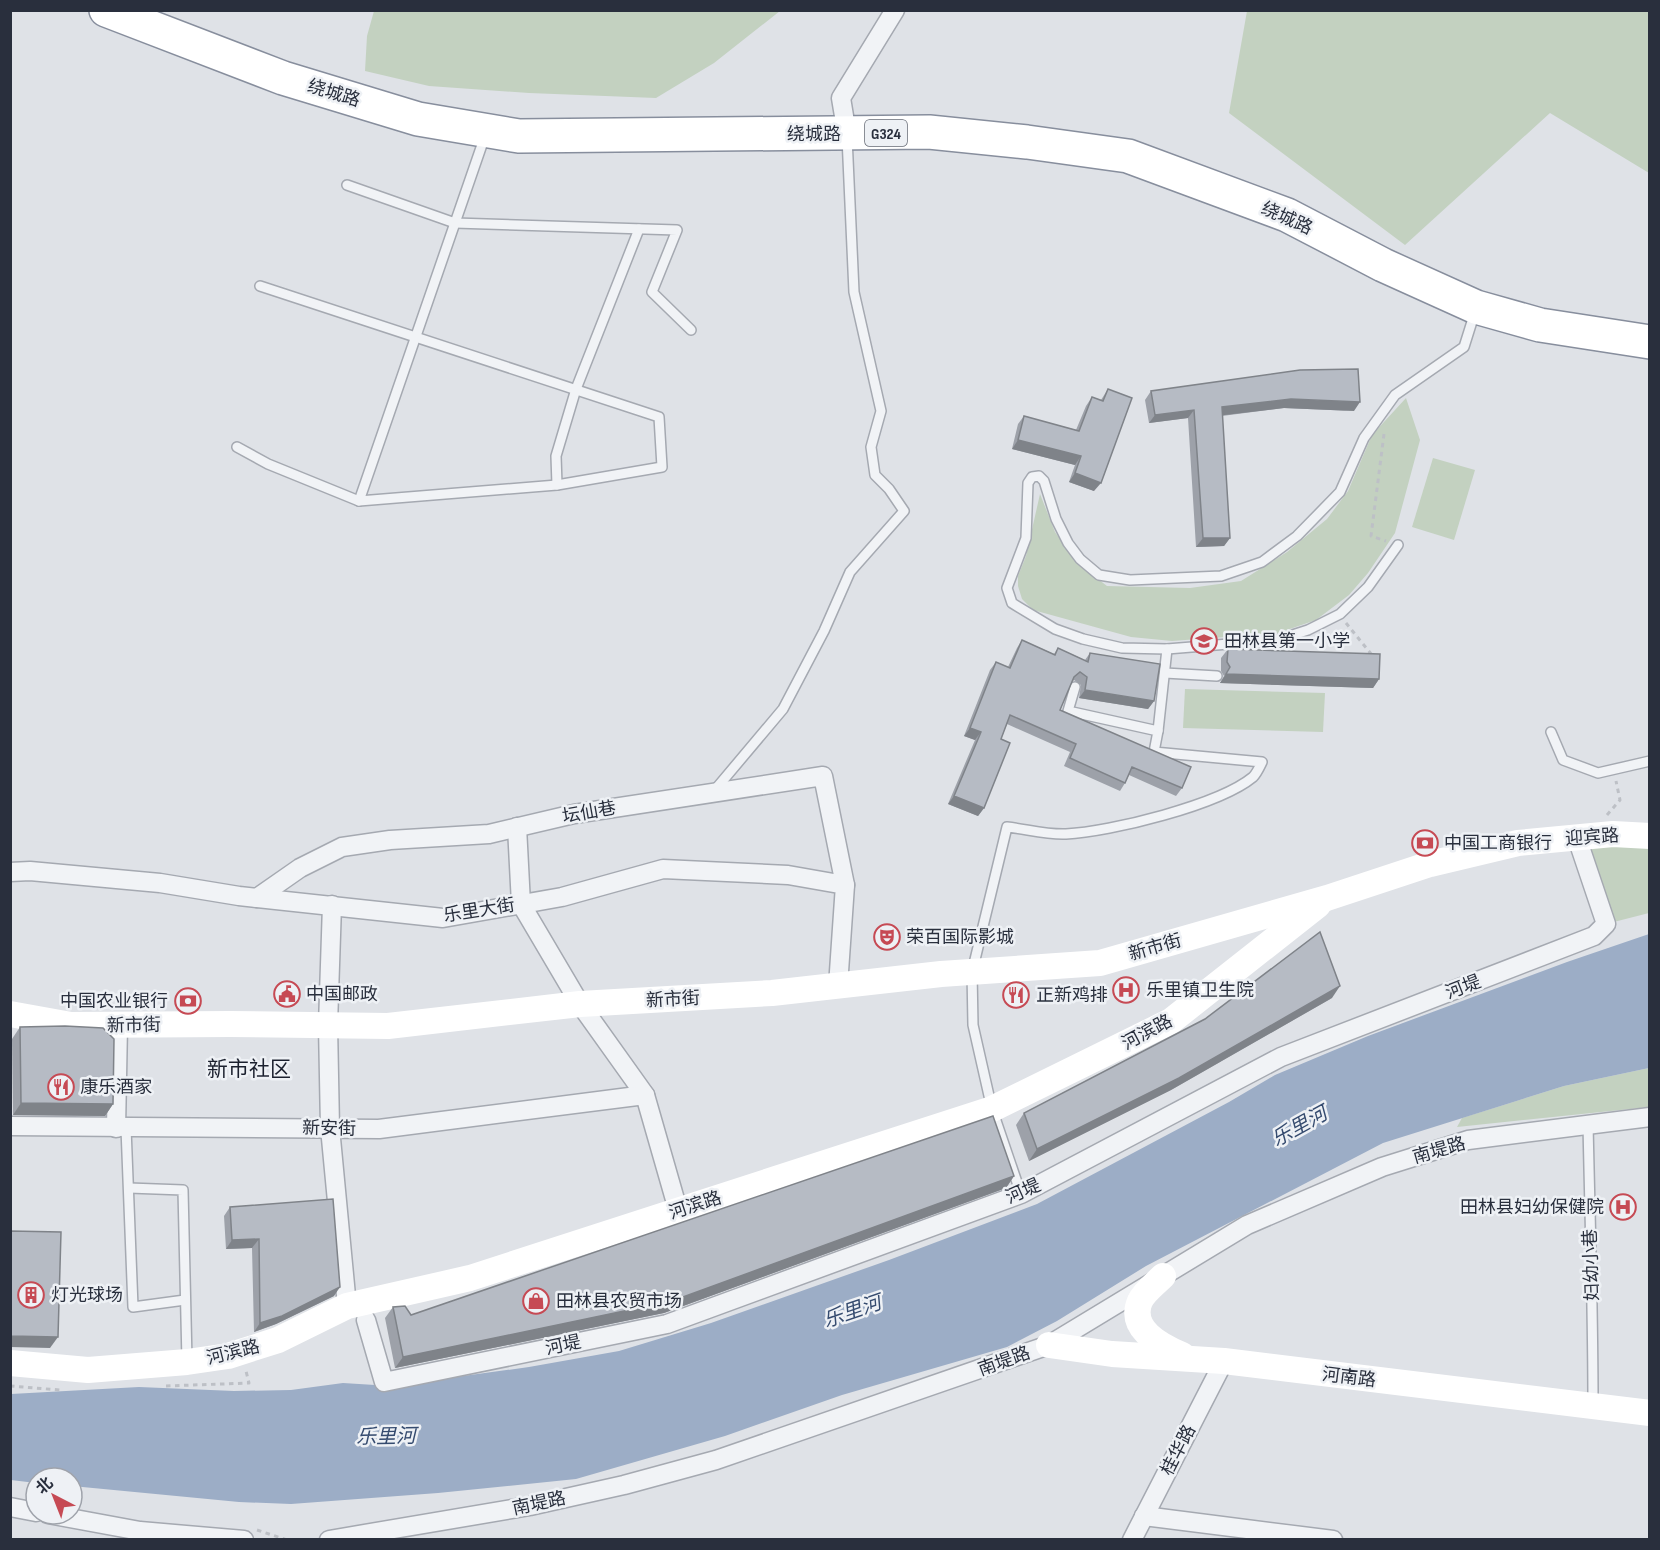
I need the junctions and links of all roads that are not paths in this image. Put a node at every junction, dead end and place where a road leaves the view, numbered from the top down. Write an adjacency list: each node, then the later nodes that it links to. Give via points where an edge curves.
1 (106, 10): 3 (highway, 绕城路 / G324, via 284,78 418,119)
2 (895, 10): 4 (street, via 841,98)
3 (487, 130): 4 (highway, 绕城路 / G324, via 519,136); 6 (lane)
4 (847, 134): 9 (highway, 绕城路 / G324, via 929,132 1128,156 1287,215); 25 (lane, via 854,292 881,411 871,447 875,475 904,511 850,572 824,632 783,709)
5 (347, 185): 6 (lane)
6 (455, 223): 7 (lane); 11 (lane)
7 (639, 229): 10 (lane, via 677,230 652,292); 13 (lane)
8 (260, 286): 11 (lane)
9 (1476, 307): 12 (highway, 绕城路 / G324, via 1540,325); 18 (lane, via 1464,347 1395,395 1364,438 1340,492 1298,536 1262,562 1221,576 1130,579 1099,575 1068,543 1044,481 1039,476 1032,477 1027,490 1026,538 1007,588 1012,603 1055,629 1083,639 1122,648)
10 (691, 330)
11 (415, 337): 13 (lane); 16 (lane)
12 (1650, 342)
13 (576, 389): 15 (lane, via 556,456); 15 (lane, via 659,417 662,467)
14 (237, 447): 16 (lane)
15 (557, 485): 16 (lane)
16 (359, 501)
17 (1398, 545): 18 (lane, via 1368,587 1340,614 1308,630 1277,640)
18 (1167, 649): 19 (lane)
19 (1165, 673): 20 (lane); 22 (lane)
20 (1217, 676)
21 (1075, 687): 22 (lane, via 1068,711)
22 (1158, 731): 37 (lane, via 1154,752 1262,762 1254,776 1216,797 1173,812 1065,834 1007,827)
23 (1551, 732): 24 (lane, via 1563,760 1598,773)
24 (1650, 761)
25 (713, 793): 26 (street, 坛仙巷, via 574,814); 30 (street, 坛仙巷, via 823,776)
26 (518, 827): 31 (street, 坛仙巷, via 489,834 342,847 300,868); 33 (street)
27 (1650, 836): 28 (street, 迎宾路)
28 (1583, 837): 32 (street, 迎宾路, via 1518,843 1430,864); 51 (street, 河堤, via 1606,924 1594,936 1281,1057)
29 (10, 872): 31 (street, 乐里大街, via 160,883)
30 (844, 885): 33 (street, 乐里大街, via 788,875 663,869 562,897); 38 (street)
31 (257, 898): 34 (street, 乐里大街)
32 (1327, 898): 35 (street, 新市街); 36 (street, 河滨路)
33 (521, 904): 34 (street, 乐里大街, via 443,918); 39 (street)
34 (332, 905): 42 (street)
35 (1265, 915): 36 (street, via 1277,915 1284,922); 37 (street, 新市街, via 1100,963)
36 (1273, 941): 44 (street, 河滨路, via 1171,1022)
37 (972, 972): 38 (street, 新市街); 44 (lane, via 973,1025)
38 (838, 986): 39 (street, 新市街)
39 (580, 1004): 42 (street, 新市街, via 388,1026); 43 (street)
40 (10, 1014): 41 (street, 新市街, via 71,1025)
41 (118, 1025): 42 (street, 新市街); 48 (street)
42 (328, 1025): 49 (street)
43 (645, 1095): 49 (street, 新安街, via 379,1129); 52 (street)
44 (992, 1109): 51 (lane); 52 (street, 河滨路)
45 (1650, 1117): 46 (street, 南堤路)
46 (1588, 1124): 53 (street, 南堤路, via 1468,1140 1382,1167 1247,1225); 61 (lane, 妇幼小巷)
47 (10, 1126): 48 (street, 新安街)
48 (121, 1128): 49 (street, 新安街); 50 (lane)
49 (330, 1128): 55 (street)
50 (129, 1188): 54 (lane, via 183,1190); 54 (lane, via 133,1307)
51 (1021, 1194): 55 (street, 河堤, via 667,1324 384,1382)
52 (678, 1210): 55 (street, 河滨路)
53 (1163, 1276): 56 (street, 南堤路); 57 (street, via 1141,1300 1137,1315 1146,1333 1160,1346)
54 (185, 1300): 59 (lane)
55 (357, 1313): 59 (street, 河滨路, via 228,1356)
56 (1049, 1345): 57 (street, 河南路); 66 (street, 南堤路, via 670,1473 530,1506)
57 (1194, 1359): 58 (street, 河南路)
58 (1224, 1361): 61 (street, 河南路); 63 (street, 桂华路)
59 (187, 1362): 60 (street, 河滨路, via 87,1371)
60 (10, 1363)
61 (1593, 1406): 62 (street, 河南路)
62 (1650, 1413)
63 (1144, 1516): 67 (street, 桂华路); 68 (street)
64 (84, 1521): 65 (street, via 140,1532)
65 (244, 1539)
66 (329, 1539)
67 (1132, 1539)
68 (1333, 1539)

